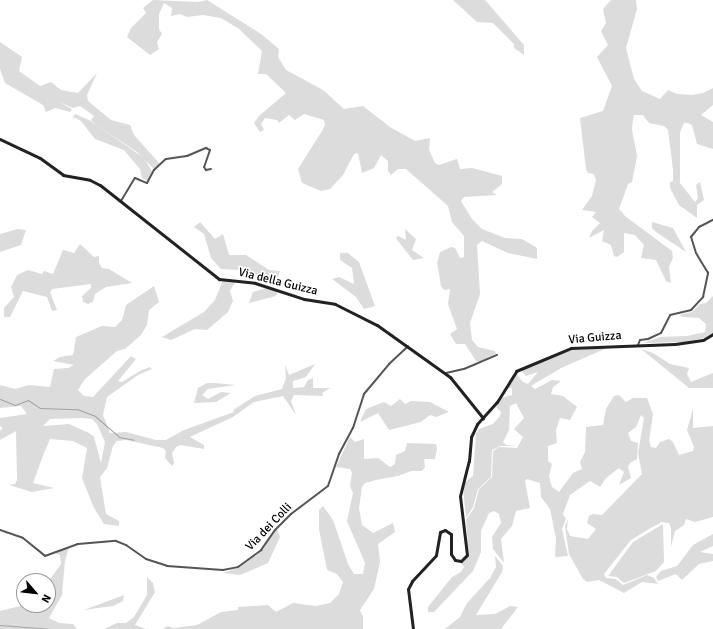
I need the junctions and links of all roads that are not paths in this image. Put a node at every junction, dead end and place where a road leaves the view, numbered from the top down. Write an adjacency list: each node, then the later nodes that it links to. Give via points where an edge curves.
1 (0, 139): 3 (street, Via della Guizza, via 40,158 63,175 93,181)
2 (211, 169): 3 (street, via 206,170 204,167 210,150 206,148 187,156 166,159 154,170 147,183 135,178)
3 (121, 201): 7 (street, Via della Guizza, via 219,278 254,283 304,299 343,306)
4 (713, 220): 6 (street, via 699,227 691,237 696,253 708,273 703,297 691,310 670,315 661,333 648,340 640,340)
5 (713, 334): 6 (street, Via Guizza, via 692,342)
6 (638, 345): 10 (street, Via Guizza, via 571,348 516,370 497,402)
7 (408, 346): 9 (street, Via della Guizza); 11 (street, Via dei Colli, via 364,394 353,428 339,454 328,486 282,523 251,558 233,569 167,566 146,559 116,541 78,544 45,556 23,538)
8 (497, 355): 9 (street, via 464,369)
9 (446, 373): 10 (street, Via della Guizza)
10 (483, 418): 12 (street, Via Guizza, via 471,437 468,466 460,489 467,555 461,561 455,560 451,554 451,534 445,530 440,532 436,555 408,589)
11 (0, 530)
12 (413, 629)

